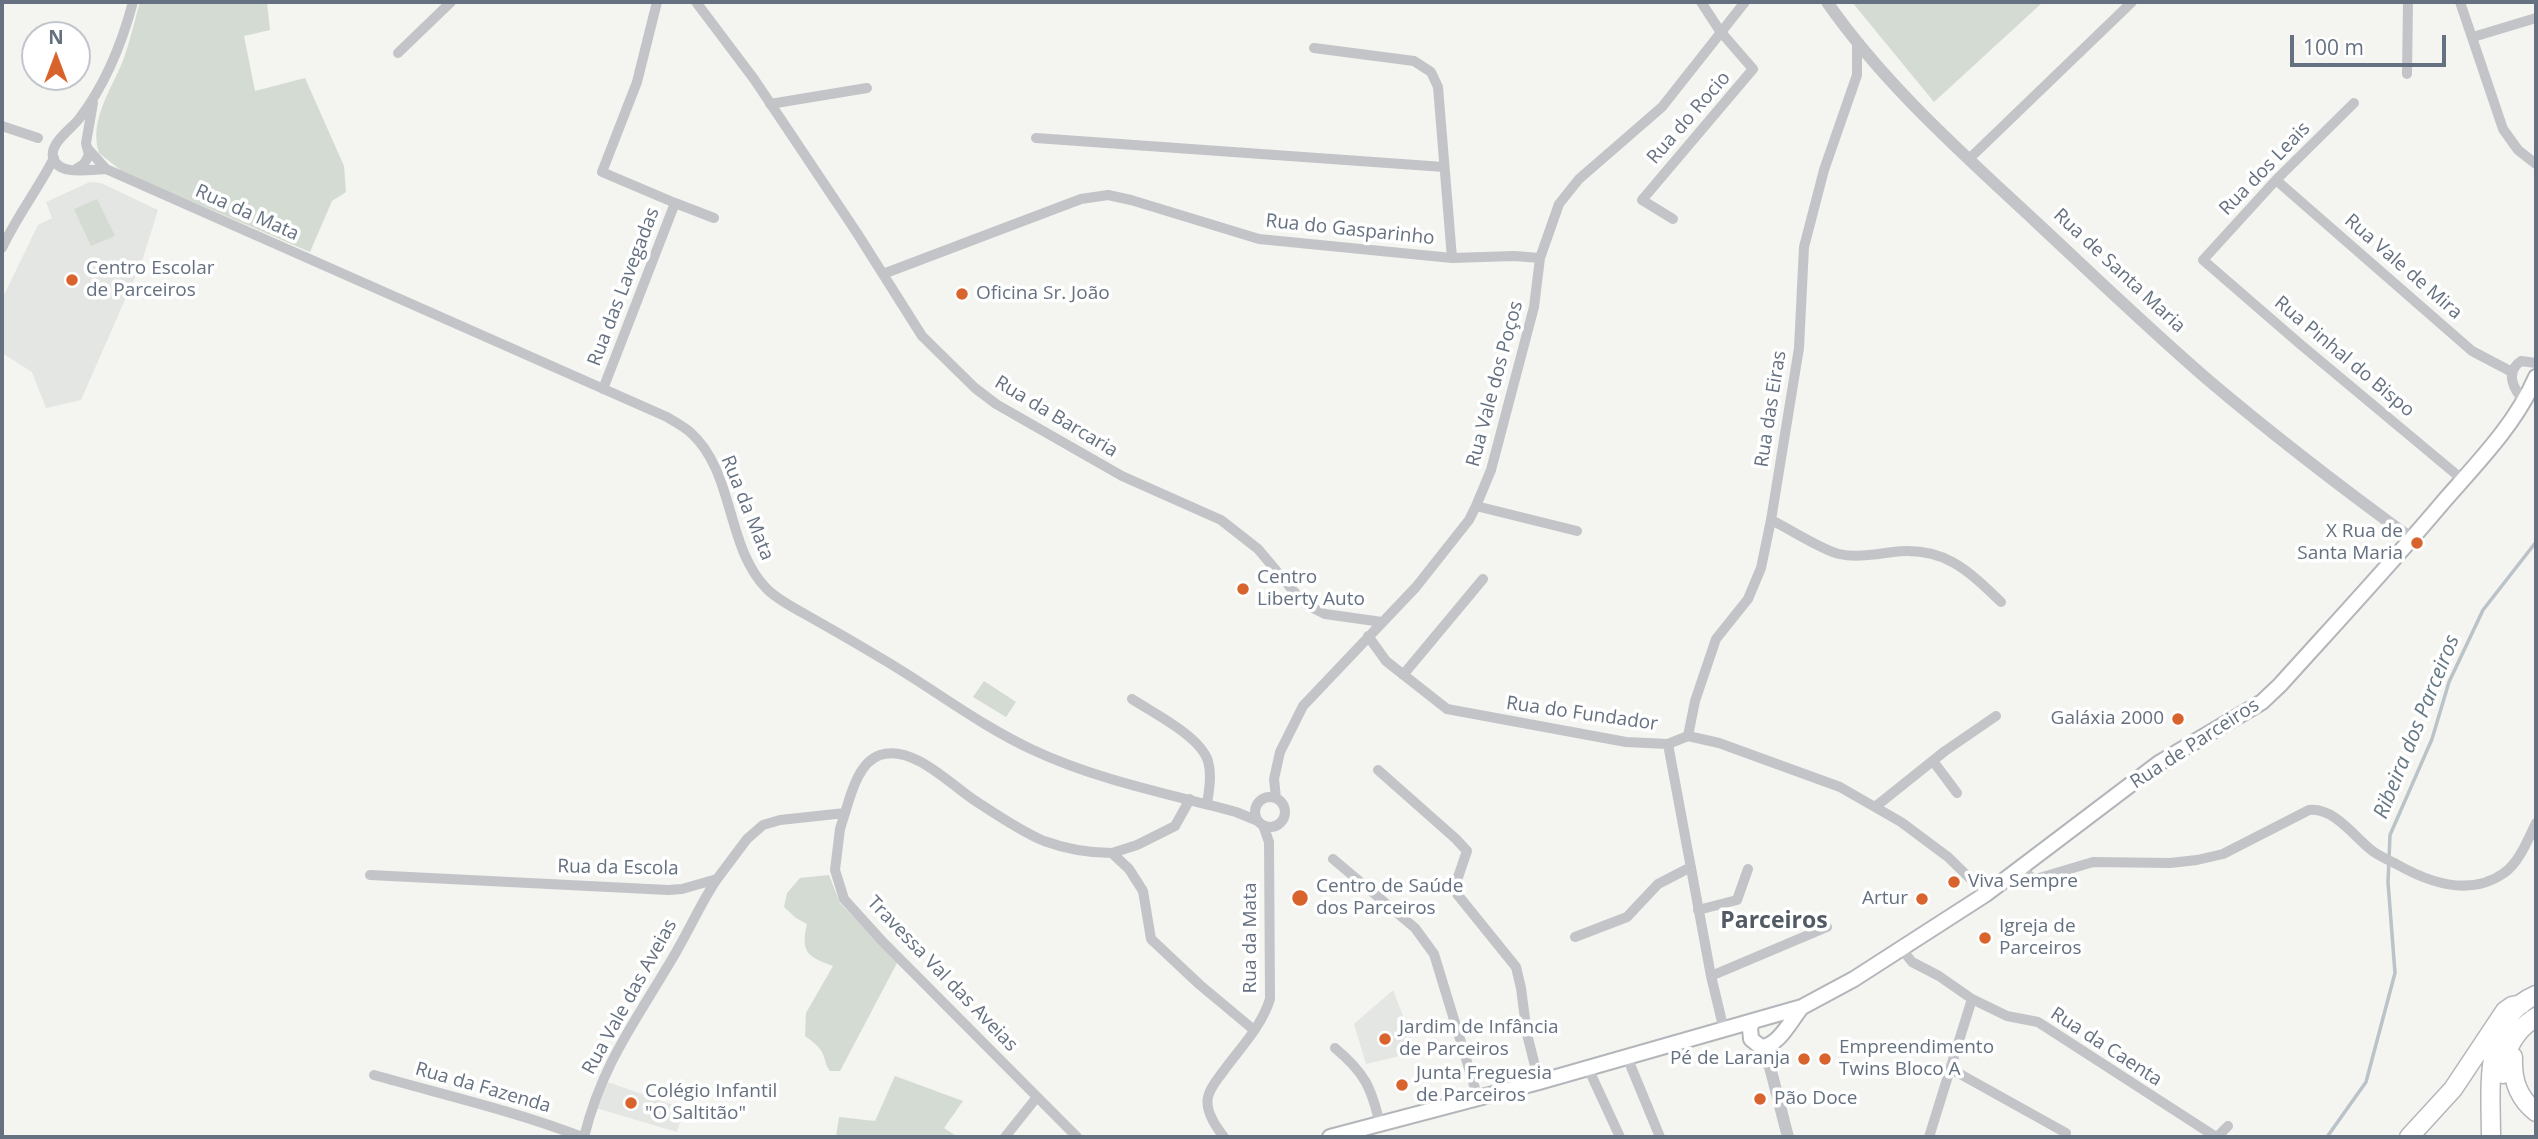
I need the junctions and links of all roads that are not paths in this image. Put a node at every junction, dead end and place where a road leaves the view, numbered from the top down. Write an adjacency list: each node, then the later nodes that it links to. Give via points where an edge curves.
1 (133, 2): 21 (street, via 119,48)
2 (450, 2): 16 (street)
3 (657, 2): 37 (street, Rua das Lavegadas, via 637,82 602,172)
4 (696, 2): 23 (street, Rua da Barcaria)
5 (1701, 2): 12 (street)
6 (1745, 2): 12 (street, Rua Vale dos Poços)
7 (1827, 2): 14 (street, Rua de Santa Maria)
8 (2132, 2): 30 (street)
9 (2408, 2): 18 (street)
10 (2460, 2): 13 (street)
11 (2536, 18): 13 (street)
12 (1720, 30): 39 (street, Rua do Rocio, via 1754,69 1642,200); 42 (street, Rua Vale dos Poços, via 1662,107 1567,191)
13 (2473, 37): 31 (street, via 2503,128 2518,150)
14 (1857, 43): 17 (street, Rua de Santa Maria); 19 (street, Rua das Eiras)
15 (1314, 48): 32 (street, via 1414,61 1431,72 1438,86)
16 (398, 53)
17 (1874, 61): 19 (street); 30 (street, Rua de Santa Maria)
18 (2407, 74)
19 (1857, 75): 52 (street, Rua das Eiras, via 1824,170 1804,247 1799,348)
20 (867, 88): 23 (street)
21 (94, 99): 25 (street); 28 (street)
22 (2354, 103): 35 (street, Rua dos Leais)
23 (770, 104): 44 (street, Rua da Barcaria)
24 (2, 125): 26 (street)
25 (66, 135): 28 (street, via 78,136); 29 (street, via 56,142)
26 (38, 138)
27 (1035, 138): 32 (street)
28 (88, 147): 33 (street, Rua da Mata); 34 (street, via 87,160)
29 (54, 158): 34 (street, via 60,167); 36 (street)
30 (1969, 159): 54 (street, Rua de Santa Maria, via 2205,377)
31 (2536, 164)
32 (1444, 167): 41 (street)
33 (106, 169): 34 (street, Rua da Mata); 48 (street, Rua da Mata)
34 (71, 170): 36 (street)
35 (2276, 180): 43 (street, Rua dos Leais); 46 (street, Rua Vale de Mira, via 2472,351)
36 (41, 182): 40 (street)
37 (676, 203): 38 (street); 48 (street, Rua das Lavegadas)
38 (714, 218)
39 (1673, 219)
40 (2, 248)
41 (1452, 258): 42 (street, Rua do Gasparinho); 44 (street, Rua do Gasparinho, via 1259,239 1108,195 1081,200)
42 (1540, 258): 51 (street, Rua Vale dos Poços, via 1517,373 1491,470)
43 (2203, 260): 50 (street, Rua Pinhal do Bispo)
44 (883, 274): 57 (street, Rua da Barcaria, via 922,336 996,404 1122,476 1221,520 1258,549 1313,608)
45 (2536, 363): 46 (street, via 2521,361)
46 (2512, 372): 49 (street, via 2515,390)
47 (2536, 377): 49 (main road, Rua de Parceiros)
48 (603, 389): 68 (street, Rua da Mata, via 691,432 718,475 744,557 767,590 1034,751 1090,772)
49 (2525, 402): 50 (main road, Rua de Parceiros)
50 (2463, 480): 54 (main road, Rua de Parceiros)
51 (1476, 506): 53 (street); 57 (street, Rua Vale dos Poços, via 1443,554)
52 (1771, 520): 56 (street, via 1836,554 1934,552); 62 (street, Rua das Eiras, via 1761,568 1748,598 1716,639 1707,661)
53 (1577, 531)
54 (2412, 539): 83 (main road, Rua de Parceiros, via 2262,702 2159,763)
55 (1483, 579): 59 (street)
56 (2001, 602)
57 (1382, 622): 58 (street, Rua Vale dos Poços)
58 (1368, 636): 59 (street, Rua do Fundador); 66 (street, Rua Vale dos Poços, via 1303,706 1287,734)
59 (1404, 676): 63 (street, Rua do Fundador, via 1447,709 1626,742)
60 (1132, 699): 71 (street, via 1199,746 1210,772)
61 (1996, 716): 64 (street)
62 (1688, 736): 63 (street, Rua do Fundador); 72 (street, via 1840,787)
63 (1668, 744): 81 (street)
64 (1933, 761): 67 (street); 72 (street)
65 (1378, 770): 109 (street, via 1467,852 1456,883 1457,894 1516,967)
66 (1274, 779): 69 (street, Rua Vale dos Poços); 70 (street, Rua Vale dos Poços)
67 (1957, 793)
68 (1190, 799): 71 (street, Rua da Mata); 79 (street, via 1175,826)
69 (1276, 799): 70 (street); 77 (street, via 1284,810)
70 (1260, 801): 73 (street); 75 (street, via 1255,813)
71 (1207, 804): 73 (street, Rua da Mata)
72 (1875, 807): 86 (street, via 1948,857)
73 (1236, 812): 75 (street, Rua da Mata)
74 (845, 813): 79 (street, via 865,765 880,755 901,754 921,762 1043,840 1090,853); 85 (street, via 764,825 747,839); 110 (street, Travessa Val das Aveias, via 835,870 844,898)
75 (1261, 823): 77 (street); 78 (street, Rua da Mata)
76 (2536, 823): 83 (street, via 2505,873 2474,885 2451,886 2421,878 2373,852 2319,809 2223,853 2197,860 2093,862 2036,878)
77 (1278, 824): 78 (street, Rua da Mata)
78 (1269, 842): 98 (street, Rua da Mata, via 1270,999 1265,1017)
79 (1112, 853): 98 (street, via 1143,891 1151,939)
80 (1333, 859): 111 (street, via 1415,928 1434,954)
81 (1691, 867): 87 (street); 89 (street, via 1658,884 1627,917)
82 (1748, 869): 87 (street, via 1737,900)
83 (2022, 869): 86 (main road, Rua de Parceiros)
84 (370, 875): 85 (street, Rua da Escola, via 668,890)
85 (717, 879): 117 (street, Rua Vale das Aveias, via 618,1046)
86 (1986, 894): 90 (main road, Rua de Parceiros)
87 (1698, 909): 91 (street)
88 (1827, 927): 91 (street)
89 (1575, 937)
90 (1901, 948): 92 (street, Rua da Caenta, via 1912,962); 94 (main road, Rua de Parceiros)
91 (1711, 976): 99 (street)
92 (1972, 999): 107 (street); 126 (street, Rua da Caenta, via 2007,1016 2038,1022)
93 (2529, 999): 115 (highway, via 2496,1039 2492,1074); 127 (highway, via 2505,1011 2453,1089)
94 (1802, 1007): 95 (main road, Rua de Parceiros); 101 (main road)
95 (1771, 1017): 97 (main road); 101 (main road, via 1779,1023)
96 (2536, 1017): 100 (highway)
97 (1753, 1021): 99 (main road); 102 (main road, via 1749,1032)
98 (1254, 1030): 120 (street, Rua da Mata, via 1208,1097)
99 (1724, 1030): 102 (main road); 104 (main road)
100 (2518, 1033): 112 (highway, via 2515,1081 2522,1098); 115 (highway, via 2510,1041 2504,1061)
101 (1779, 1037): 102 (main road, via 1765,1047); 105 (street)
102 (1753, 1042): 105 (street)
103 (1335, 1048): 113 (street, via 1372,1091)
104 (1627, 1057): 106 (main road); 123 (street)
105 (1769, 1067): 124 (street)
106 (1588, 1068): 109 (main road); 122 (street)
107 (1951, 1069): 116 (street); 125 (street)
108 (374, 1075): 117 (street, Rua da Fazenda, via 530,1117)
109 (1539, 1082): 111 (main road)
110 (1037, 1097): 118 (street); 119 (street, Travessa Val das Aveias)
111 (1478, 1098): 113 (main road)
112 (2536, 1112)
113 (1380, 1124): 121 (main road)
114 (2228, 1126): 126 (street, Rua da Caenta)
115 (2496, 1131)
116 (2066, 1133)
117 (583, 1137)
118 (1005, 1137)
119 (1077, 1137)
120 (1223, 1137)
121 (1330, 1137)
122 (1620, 1137)
123 (1660, 1137)
124 (1788, 1137)
125 (1928, 1137)
126 (2216, 1137)
127 (2409, 1137)

